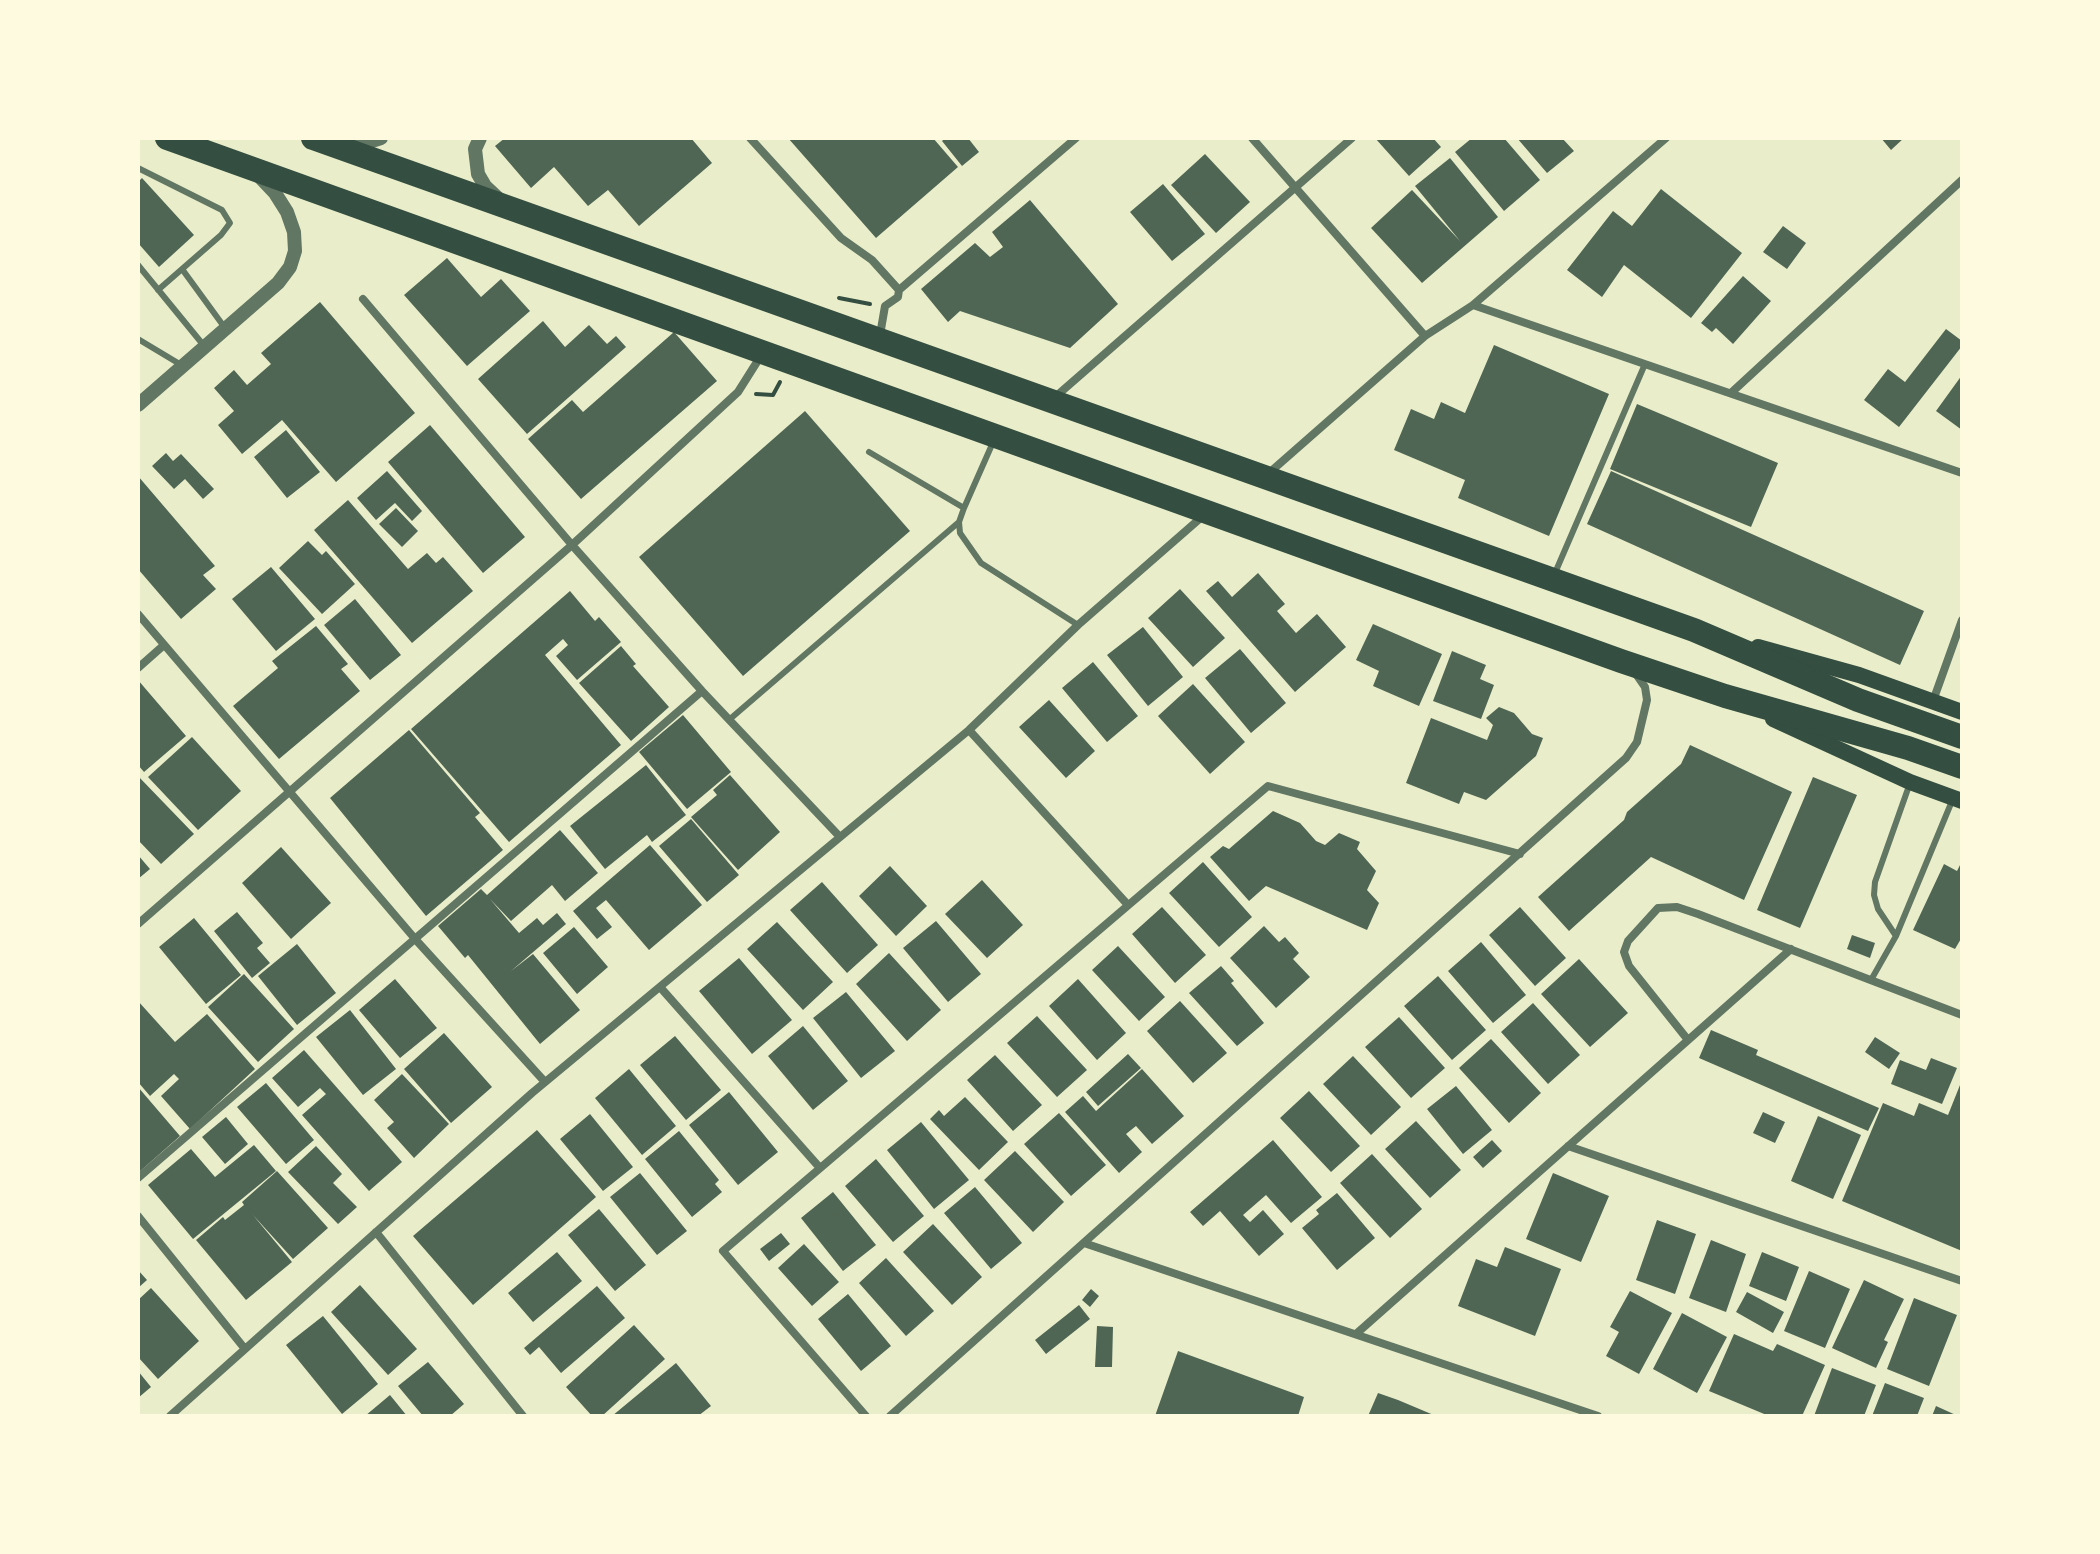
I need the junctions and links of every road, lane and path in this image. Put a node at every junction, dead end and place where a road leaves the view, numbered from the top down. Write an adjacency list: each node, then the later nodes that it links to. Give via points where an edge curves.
1 (167, 138): 12 (highway)
2 (313, 138): 10 (highway)
3 (381, 138): 10 (street)
4 (480, 138): 15 (street, via 474,162 478,174 495,196)
5 (751, 138): 19 (street, via 841,238 872,260)
6 (1076, 138): 19 (street)
7 (1252, 138): 14 (street)
8 (1352, 138): 14 (street)
9 (1666, 138): 22 (street)
10 (345, 149): 15 (highway)
11 (138, 168): 17 (lane, via 222,210 230,223)
12 (252, 169): 24 (street, via 287,212 295,251 278,283); 29 (highway)
13 (1962, 180): 32 (street)
14 (1295, 188): 25 (street); 33 (street)
15 (520, 213): 27 (highway)
16 (138, 265): 18 (lane)
17 (182, 269): 18 (lane); 24 (lane)
18 (158, 290): 28 (lane)
19 (899, 290): 23 (street)
20 (828, 297): 23 (path)
21 (363, 299): 42 (street)
22 (1473, 305): 25 (street); 30 (street)
23 (885, 306): 27 (street)
24 (225, 329): 28 (street)
25 (1425, 336): 38 (street)
26 (138, 339): 31 (lane)
27 (879, 340): 33 (highway)
28 (205, 347): 31 (street)
29 (762, 353): 35 (highway); 42 (street, via 738,392)
30 (1645, 364): 32 (street); 43 (lane)
31 (183, 366): 34 (street)
32 (1731, 393): 37 (street)
33 (1050, 401): 38 (highway)
34 (138, 405)
35 (995, 437): 39 (lane); 40 (highway)
36 (869, 452): 39 (lane)
37 (1962, 473)
38 (1266, 476): 43 (highway)
39 (964, 508): 41 (lane)
40 (1208, 512): 46 (street); 49 (highway)
41 (959, 522): 46 (lane, via 960,533 981,563); 55 (lane)
42 (572, 545): 51 (street); 60 (street)
43 (1552, 580): 47 (highway)
44 (138, 614): 48 (street)
45 (1962, 620): 53 (street)
46 (1078, 625): 56 (street)
47 (1694, 630): 53 (main road); 57 (highway, via 1858,700)
48 (164, 645): 50 (street); 60 (street)
49 (1621, 661): 52 (highway); 63 (street, via 1645,687 1637,742)
50 (138, 668)
51 (702, 691): 55 (street); 67 (street)
52 (1725, 696): 58 (highway); 59 (main road)
53 (1933, 701): 54 (main road)
54 (1962, 712)
55 (730, 719): 62 (street)
56 (969, 730): 62 (street); 64 (street)
57 (1962, 737)
58 (1962, 767)
59 (1910, 782): 61 (main road); 66 (lane, via 1875,882 1878,909)
60 (288, 792): 65 (street); 67 (street)
61 (1958, 799): 66 (lane)
62 (840, 837): 70 (street)
63 (1520, 854): 64 (street, via 1268,786); 79 (street)
64 (1128, 905): 75 (street)
65 (138, 924)
66 (1896, 936): 69 (lane)
67 (416, 940): 73 (street); 76 (street)
68 (1791, 949): 69 (street); 72 (street); 72 (street, via 1677,907 1658,908 1624,952 1629,966)
69 (1871, 980): 71 (street)
70 (660, 987): 73 (street); 75 (street)
71 (1962, 1015)
72 (1688, 1040): 74 (street)
73 (545, 1082): 78 (street)
74 (1568, 1146): 80 (street); 81 (street)
75 (820, 1168): 85 (street, via 723,1251)
76 (138, 1178)
77 (138, 1216): 82 (street)
78 (376, 1232): 82 (street); 84 (street)
79 (1084, 1243): 81 (street); 86 (street)
80 (1962, 1281)
81 (1356, 1334): 87 (street)
82 (245, 1349): 83 (street)
83 (170, 1416)
84 (523, 1416)
85 (866, 1416)
86 (890, 1416)
87 (1598, 1416)

